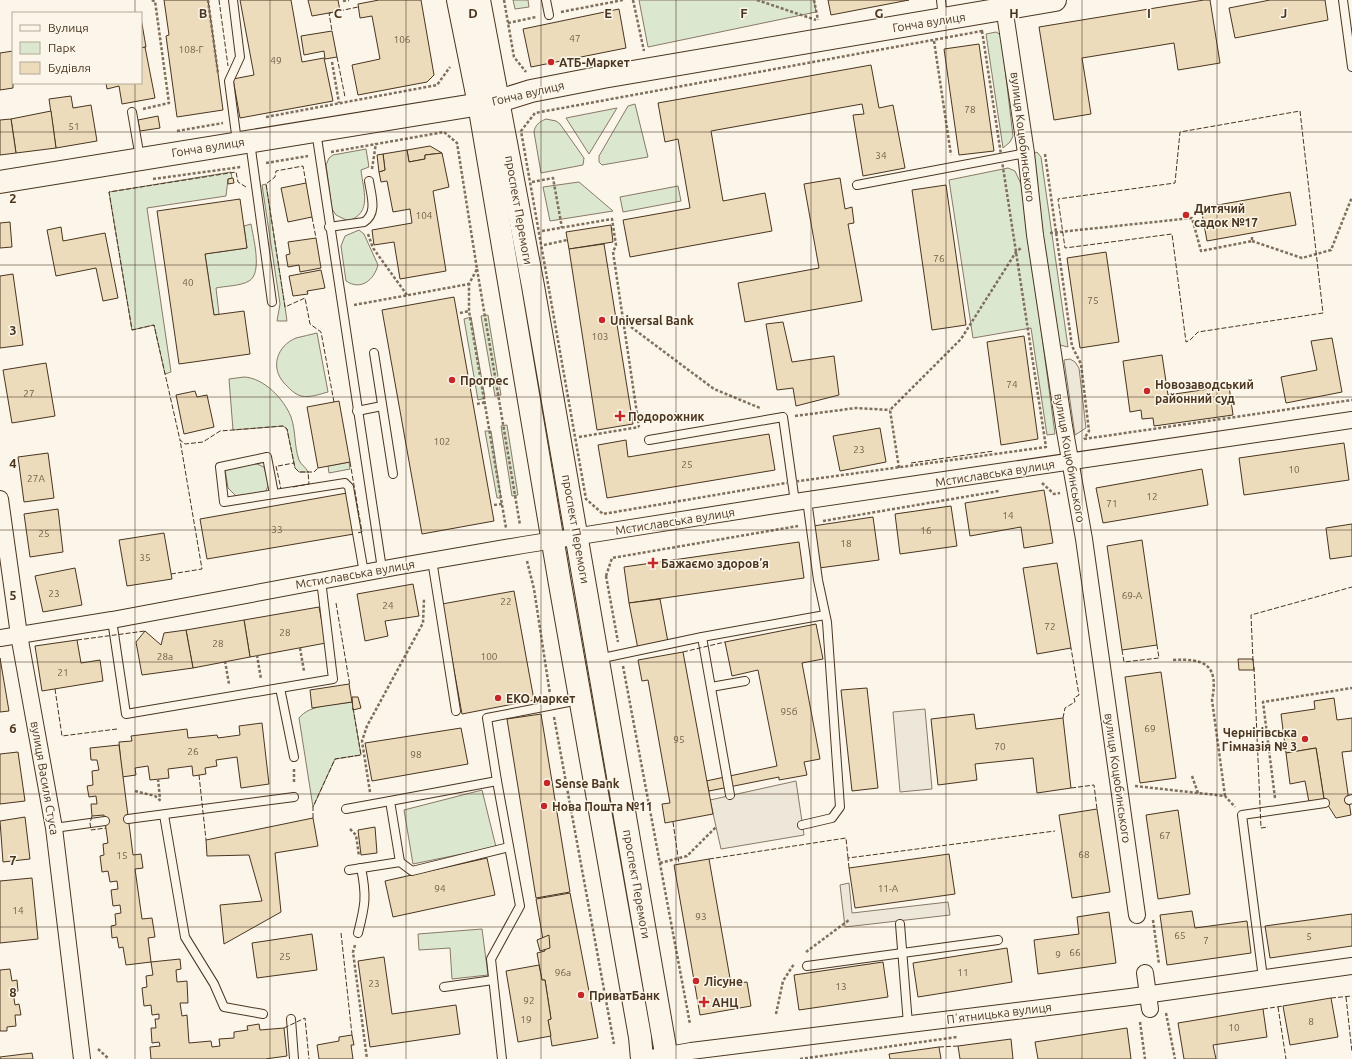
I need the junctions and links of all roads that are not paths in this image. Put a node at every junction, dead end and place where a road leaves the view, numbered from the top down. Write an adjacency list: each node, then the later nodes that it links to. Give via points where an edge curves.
1 (233, 0): 14 (lane, via 240,57 229,81)
2 (458, 0): 11 (main road, проспект Перемоги)
3 (480, 0): 11 (main road, проспект Перемоги)
4 (546, 0): 9 (lane)
5 (1055, 0): 7 (main road, Гонча вулиця)
6 (1343, 0): 10 (lane)
7 (1003, 4): 8 (main road, Гонча вулиця); 15 (street, вулиця Коцюбинського)
8 (942, 10): 11 (main road, Гонча вулиця, via 820,30 531,91)
9 (549, 15)
10 (1352, 67)
11 (489, 103): 13 (main road, Гонча вулиця); 32 (main road, проспект Перемоги, via 533,286); 33 (main road, проспект Перемоги)
12 (132, 112): 16 (lane)
13 (316, 131): 14 (main road, Гонча вулиця); 20 (lane)
14 (244, 142): 16 (main road, Гонча вулиця); 21 (lane)
15 (1026, 153): 19 (lane); 27 (street, вулиця Коцюбинського, via 1035,235)
16 (140, 158): 18 (main road, Гонча вулиця)
17 (369, 181): 20 (lane, via 372,215 364,222)
18 (0, 182)
19 (857, 185)
20 (329, 227): 24 (lane)
21 (272, 302)
22 (374, 353): 23 (lane)
23 (382, 406): 24 (lane); 28 (lane)
24 (357, 411): 35 (lane)
25 (1352, 420): 27 (street, Мстиславська вулиця)
26 (649, 440): 31 (lane, via 783,417 792,482)
27 (1071, 462): 31 (street, Мстиславська вулиця); 65 (street, вулиця Коцюбинського)
28 (393, 474)
29 (274, 494): 29 (lane, via 224,502 220,466 267,457); 36 (lane, via 345,483 349,487)
30 (0, 499): 40 (street, вулиця Василя Стуса)
31 (801, 501): 32 (street, Мстиславська вулиця); 38 (lane, via 810,524)
32 (577, 537): 33 (street, Мстиславська вулиця); 43 (main road, проспект Перемоги)
33 (553, 540): 34 (street, Мстиславська вулиця); 47 (main road, проспект Перемоги)
34 (432, 560): 35 (street, Мстиславська вулиця); 48 (lane)
35 (382, 569): 36 (street, Мстиславська вулиця)
36 (364, 573): 37 (street, Мстиславська вулиця)
37 (321, 580): 39 (street, Мстиславська вулиця); 46 (lane, via 333,679)
38 (826, 615): 41 (lane); 59 (lane, via 840,807 832,818)
39 (112, 620): 40 (street, Мстиславська вулиця); 46 (lane, via 126,714)
40 (19, 635): 42 (street, Мстиславська вулиця); 60 (street, вулиця Василя Стуса)
41 (702, 637): 43 (lane); 45 (lane)
42 (0, 638)
43 (598, 659): 80 (main road, проспект Перемоги)
44 (745, 681): 45 (lane)
45 (711, 687): 51 (lane)
46 (280, 688): 49 (lane)
47 (580, 700): 50 (lane, via 487,718); 84 (main road, проспект Перемоги, via 639,1029)
48 (456, 711)
49 (294, 757)
50 (496, 781): 53 (lane); 61 (lane)
51 (730, 795)
52 (294, 797): 56 (lane)
53 (390, 801): 55 (lane); 62 (lane)
54 (1325, 803): 73 (lane, via 1242,815)
55 (346, 809)
56 (164, 815): 57 (lane); 77 (lane, via 185,937 214,984 224,1007)
57 (128, 819)
58 (105, 821): 60 (lane)
59 (802, 825)
60 (54, 828): 81 (street, вулиця Василя Стуса)
61 (509, 847): 62 (lane, via 412,871); 74 (lane, via 520,906 491,959)
62 (400, 862): 63 (lane)
63 (361, 868): 64 (lane); 67 (lane, via 366,891)
64 (349, 870)
65 (1137, 915)
66 (900, 924): 69 (lane)
67 (358, 933)
68 (998, 940): 69 (lane)
69 (902, 954): 70 (lane); 79 (lane)
70 (807, 966)
71 (1352, 966): 73 (street, Пʼятницька вулиця)
72 (1145, 973): 76 (street)
73 (1263, 978): 76 (street, Пʼятницька вулиця)
74 (493, 980): 75 (lane); 83 (lane)
75 (444, 987)
76 (1150, 1007): 79 (street, Пʼятницька вулиця)
77 (263, 1014)
78 (291, 1019): 82 (lane)
79 (908, 1024): 80 (street, Пʼятницька вулиця, via 691,1051)
80 (660, 1058)
81 (82, 1059)
82 (294, 1059)
83 (502, 1059)
84 (642, 1059)

